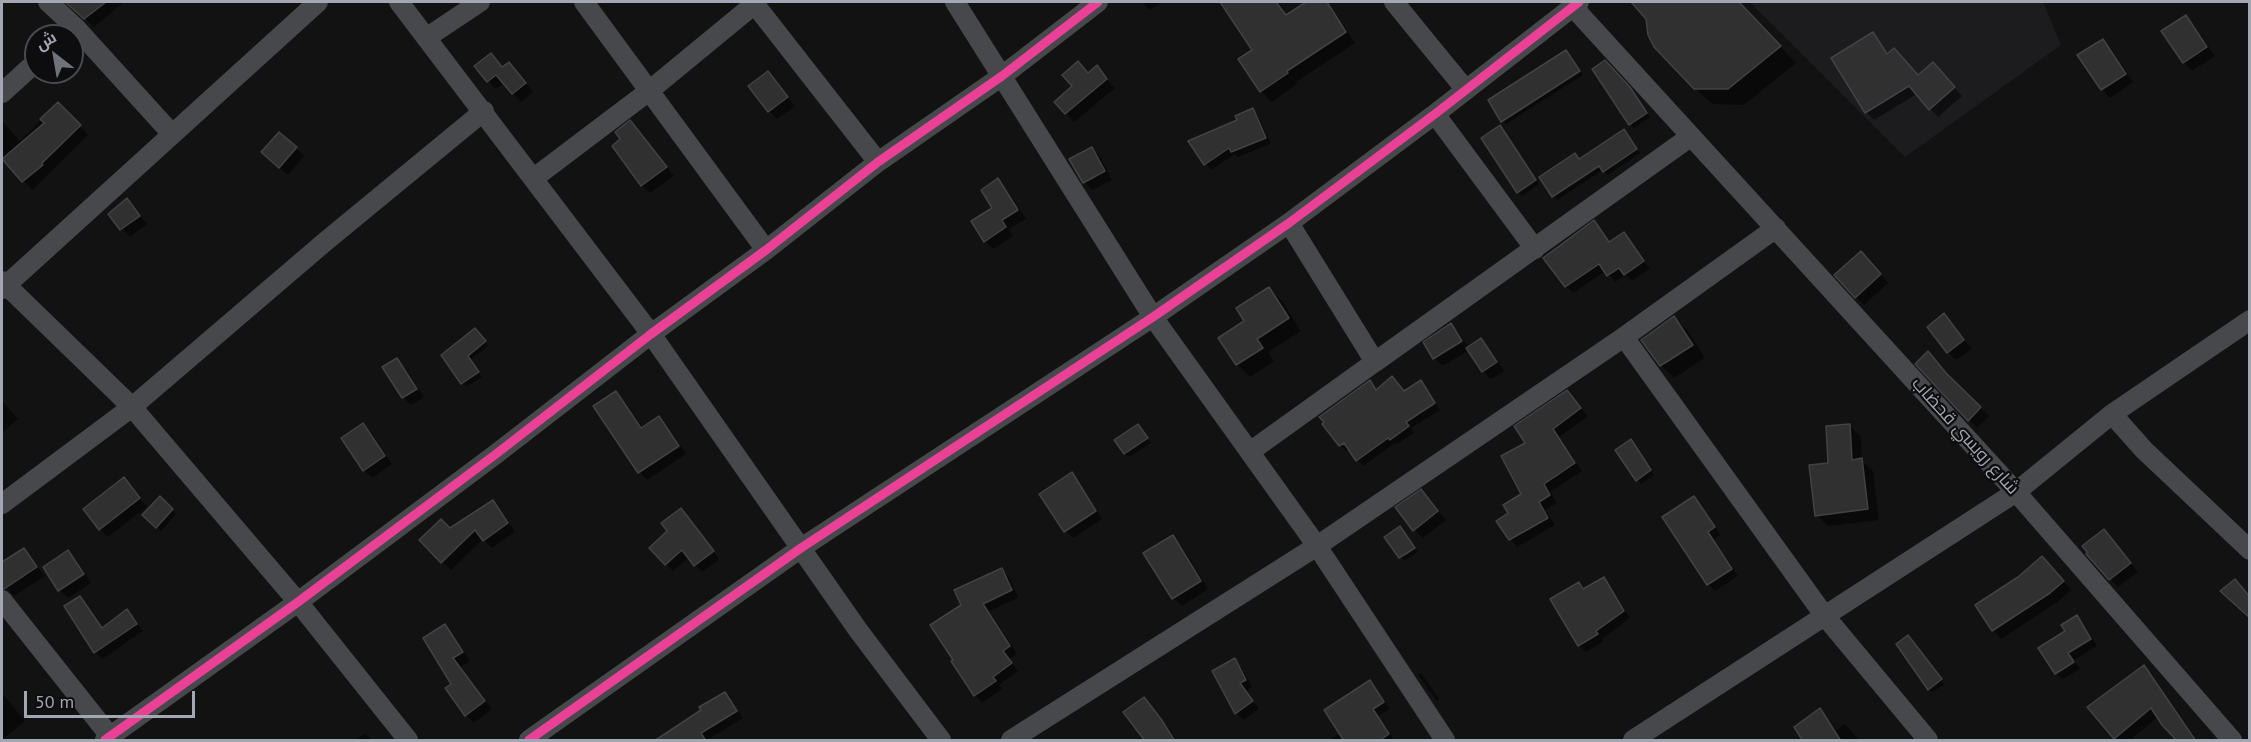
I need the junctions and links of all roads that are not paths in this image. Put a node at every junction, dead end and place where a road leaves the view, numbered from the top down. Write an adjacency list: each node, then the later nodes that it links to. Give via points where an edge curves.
1 (48, 2): 11 (street)
2 (318, 2): 21 (street)
3 (399, 2): 12 (street)
4 (480, 2): 12 (street)
5 (584, 2): 17 (street)
6 (755, 2): 17 (street); 23 (street)
7 (955, 2): 15 (street)
8 (1098, 2): 15 (street)
9 (1394, 2): 16 (street)
10 (1576, 4): 16 (street); 22 (street, شارع رويسي قحضاب)
11 (65, 24)
12 (426, 38): 19 (street)
13 (84, 45): 21 (street)
14 (24, 73): 18 (street)
15 (1002, 76): 23 (street); 30 (street)
16 (1466, 90): 20 (street)
17 (649, 91): 24 (street); 28 (street)
18 (2, 93)
19 (484, 111): 24 (street); 35 (street)
20 (1435, 114): 25 (street); 27 (street)
21 (172, 134): 29 (street)
22 (1690, 137): 26 (street, شارع رويسي قحضاب); 27 (street)
23 (878, 162): 28 (street)
24 (534, 178): 32 (street)
25 (1289, 223): 30 (street); 34 (street)
26 (1776, 228): 33 (street); 38 (street, شارع رويسي قحضاب)
27 (1535, 249): 34 (street)
28 (766, 250): 32 (street)
29 (3, 285): 35 (street)
30 (1153, 317): 37 (street); 41 (street)
31 (2250, 320): 36 (street)
32 (651, 334): 41 (street); 44 (street)
33 (1624, 337): 40 (street); 45 (street)
34 (1375, 362): 37 (street)
35 (132, 407): 39 (street); 44 (street)
36 (2112, 414): 38 (street); 42 (street, via 2144,450)
37 (1251, 451): 40 (street)
38 (2016, 492): 45 (street); 54 (street, شارع رويسي قحضاب)
39 (2, 504)
40 (1317, 546): 50 (street); 51 (street)
41 (801, 548): 48 (street); 49 (street)
42 (2250, 550)
43 (2, 600): 46 (street)
44 (298, 602): 46 (street); 47 (street)
45 (1824, 615): 52 (street); 53 (street)
46 (109, 739)
47 (408, 741)
48 (529, 741)
49 (941, 741)
50 (1011, 741)
51 (1445, 741)
52 (1633, 741)
53 (1929, 741)
54 (2232, 741)

